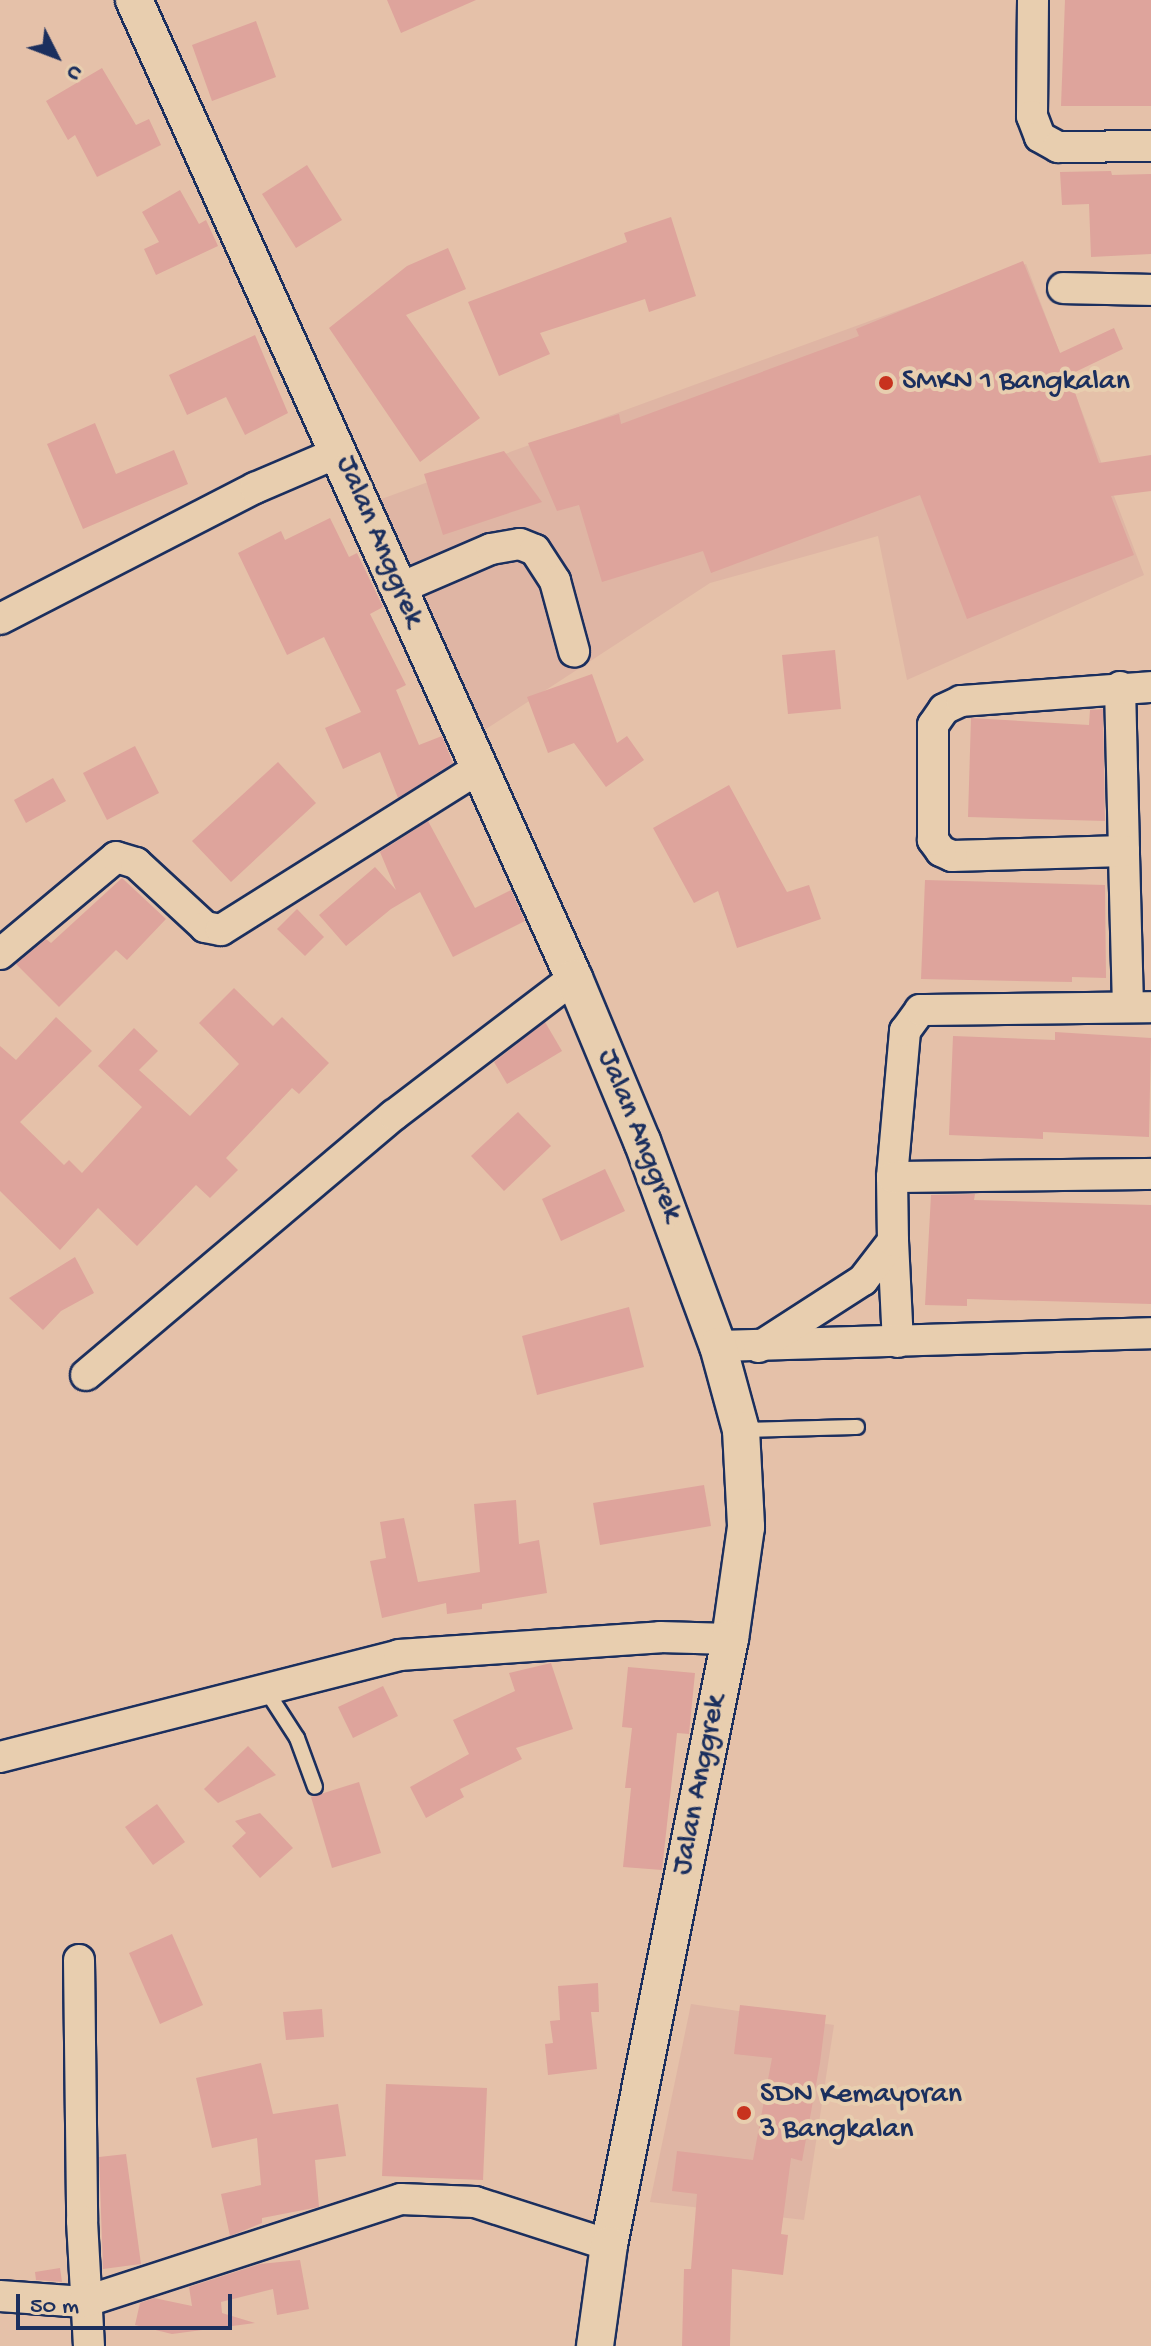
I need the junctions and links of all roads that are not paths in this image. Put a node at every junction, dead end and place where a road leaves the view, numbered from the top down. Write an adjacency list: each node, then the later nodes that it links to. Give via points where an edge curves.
1 (134, 0): 6 (street, Jalan Anggrek)
2 (1033, 0): 3 (street, via 1032,116 1040,137 1058,147)
3 (1151, 146)
4 (1063, 288): 5 (street)
5 (1151, 290)
6 (339, 452): 7 (street, Jalan Anggrek); 8 (street, via 255,488)
7 (398, 589): 9 (street, via 491,549 520,544 535,550 555,581); 12 (street, Jalan Anggrek)
8 (0, 619)
9 (574, 651)
10 (1120, 687): 11 (street); 13 (street); 13 (street, via 961,701 944,709 933,725 933,840 952,856)
11 (1151, 687)
12 (476, 770): 14 (street, via 221,930 205,927 136,863 116,857); 15 (street, Jalan Anggrek)
13 (1124, 851): 16 (street)
14 (0, 954)
15 (574, 978): 22 (street, Jalan Anggrek); 24 (street, via 381,1125)
16 (1139, 1007): 18 (street, via 927,1009 914,1015 905,1031)
17 (1151, 1174): 18 (street)
18 (892, 1177): 19 (street)
19 (893, 1241): 21 (street); 23 (street, via 863,1280)
20 (1151, 1333): 21 (street)
21 (898, 1342): 23 (street)
22 (718, 1346): 23 (street); 26 (street, Jalan Anggrek)
23 (759, 1347)
24 (86, 1375)
25 (857, 1427): 26 (lane)
26 (741, 1430): 27 (street, Jalan Anggrek, via 746,1527)
27 (730, 1639): 28 (street, via 660,1637 442,1650 357,1662); 32 (street, Jalan Anggrek)
28 (264, 1687): 29 (street); 30 (lane, via 297,1738)
29 (0, 1757)
30 (315, 1787)
31 (79, 1960): 34 (street)
32 (609, 2245): 34 (street, via 475,2202 401,2199); 36 (street, Jalan Anggrek)
33 (0, 2296): 34 (street)
34 (84, 2302): 35 (street)
35 (89, 2346)
36 (595, 2346)

